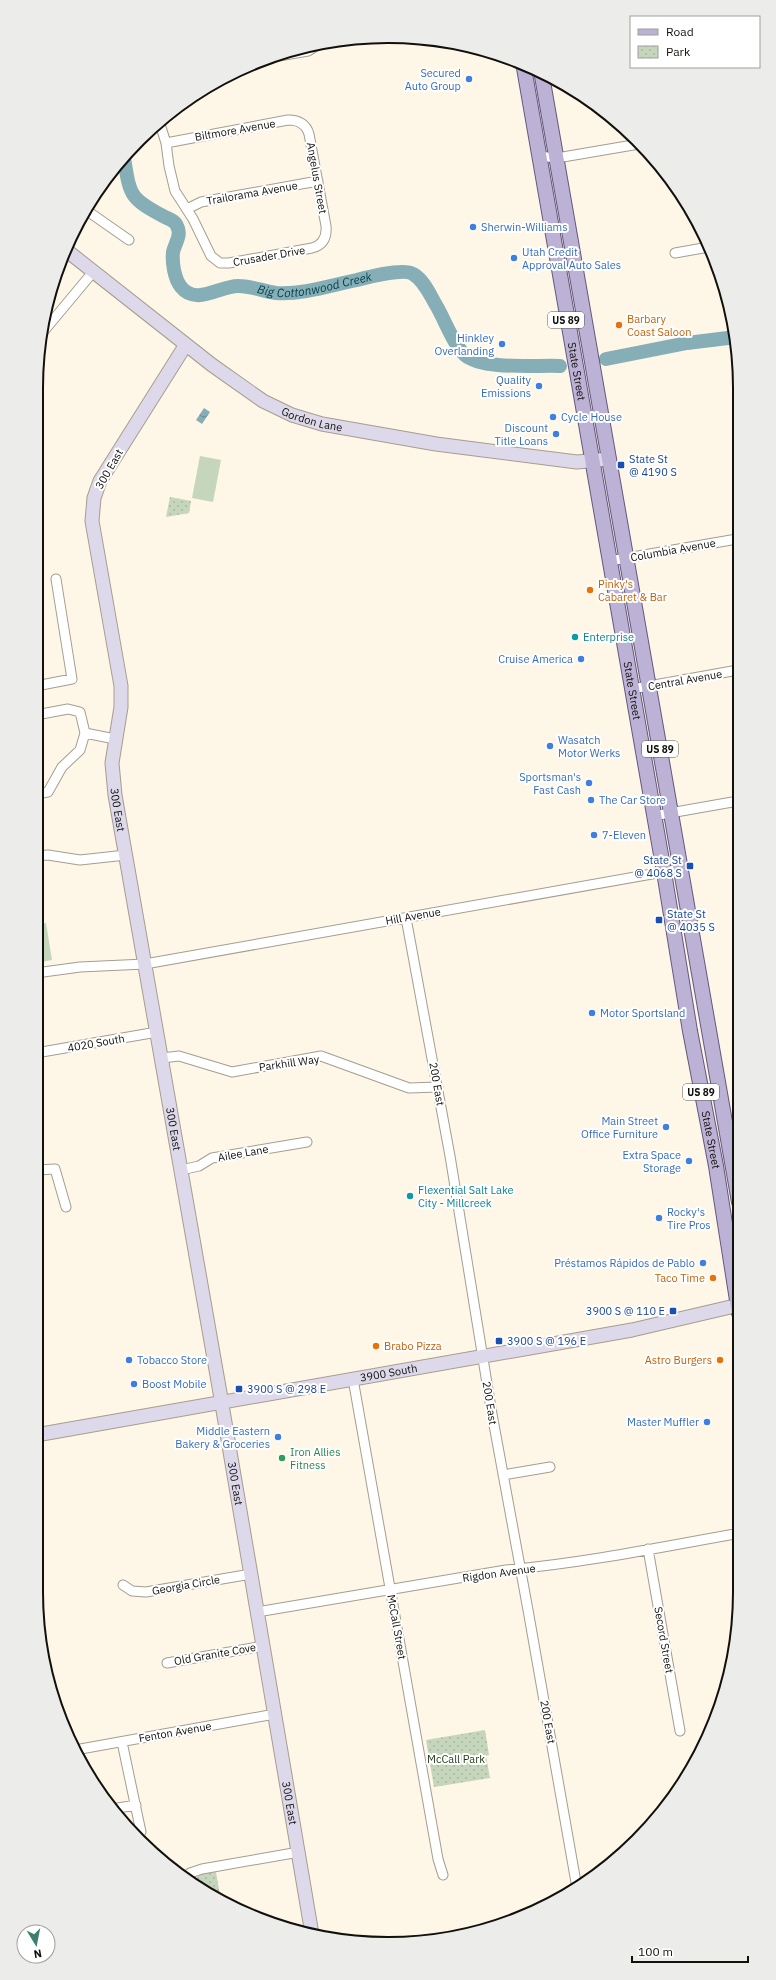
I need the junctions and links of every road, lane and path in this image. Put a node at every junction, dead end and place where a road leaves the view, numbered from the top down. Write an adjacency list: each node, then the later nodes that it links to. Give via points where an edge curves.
1 (524, 71): 7 (main road, State Street / US 89)
2 (543, 80): 8 (main road, State Street / US 89)
3 (303, 124): 5 (street, Biltmore Avenue, via 288,120); 9 (street, Angelus Street, via 309,134)
4 (162, 129): 5 (street, Crusader Drive)
5 (166, 142): 10 (street, Crusader Drive, via 174,187)
6 (633, 145): 8 (street)
7 (538, 156): 8 (street); 21 (main road, State Street / US 89)
8 (557, 158): 20 (main road, State Street / US 89)
9 (318, 181): 10 (street, Trailorama Avenue, via 201,202); 12 (street, Angelus Street)
10 (187, 209): 12 (street, Crusader Drive, via 211,256 223,263 312,248 321,243)
11 (90, 213): 13 (street)
12 (326, 235)
13 (129, 240)
14 (703, 248): 16 (street)
15 (70, 253): 17 (street, Gordon Lane)
16 (675, 253)
17 (93, 272): 18 (street); 19 (street, Gordon Lane)
18 (49, 324)
19 (185, 346): 21 (street, Gordon Lane, via 263,401 306,420 436,444); 32 (street, 300 East, via 100,481 92,509 93,532 121,686)
20 (609, 459): 21 (street, Gordon Lane); 23 (main road, State Street / US 89)
21 (591, 462): 24 (main road, State Street / US 89)
22 (733, 540): 23 (street, Columbia Avenue)
23 (626, 558): 24 (street, Columbia Avenue); 28 (main road, State Street / US 89)
24 (609, 561): 29 (main road, State Street / US 89)
25 (56, 579): 27 (street, via 72,679)
26 (733, 671): 28 (street, Central Avenue)
27 (43, 685)
28 (648, 686): 29 (street, Central Avenue); 35 (main road, State Street / US 89)
29 (632, 689): 36 (main road, State Street / US 89)
30 (43, 714): 31 (street, via 68,709 80,712)
31 (85, 733): 32 (street); 33 (street, via 80,750 62,767 48,792)
32 (115, 739): 38 (street, 300 East, via 113,775)
33 (43, 793)
34 (733, 802): 35 (street)
35 (670, 813): 36 (street); 39 (main road, State Street / US 89)
36 (653, 816): 40 (main road, State Street / US 89)
37 (43, 855): 38 (street, via 80,860)
38 (126, 855): 42 (street, 300 East)
39 (680, 869): 40 (street, Hill Avenue); 49 (main road, State Street / US 89)
40 (664, 872): 41 (street, Hill Avenue); 53 (main road, State Street / US 89)
41 (406, 918): 42 (street, Hill Avenue); 47 (street, 200 East)
42 (145, 964): 43 (street, Hill Avenue, via 80,967); 44 (street, 300 East)
43 (43, 972)
44 (157, 1032): 45 (street, 4020 South); 46 (street, 300 East)
45 (43, 1052)
46 (162, 1058): 47 (street, Parkhill Way, via 184,1057 232,1072 321,1056 409,1088); 51 (street, 300 East)
47 (438, 1088): 55 (street, 200 East)
48 (307, 1142): 51 (street, Ailee Lane, via 215,1157 199,1166)
49 (733, 1168)
50 (43, 1170): 52 (street, via 55,1169)
51 (181, 1170): 57 (street, 300 East)
52 (66, 1207)
53 (733, 1271)
54 (733, 1309): 55 (street, 3900 South)
55 (483, 1356): 56 (street, 3900 South); 60 (street, 200 East)
56 (353, 1379): 57 (street, 3900 South); 66 (street, McCall Street)
57 (222, 1402): 58 (street, 3900 South); 64 (street, 300 East)
58 (43, 1434)
59 (550, 1467): 60 (street)
60 (503, 1475): 63 (street, 200 East)
61 (733, 1534): 62 (street, Rigdon Avenue)
62 (648, 1549): 63 (street, Rigdon Avenue, via 536,1568); 71 (street, Secord Street)
63 (520, 1568): 66 (street, Rigdon Avenue); 80 (street, 200 East)
64 (251, 1574): 65 (street, Georgia Circle, via 146,1592 132,1591); 67 (street, 300 East)
65 (123, 1585)
66 (390, 1590): 67 (street, Rigdon Avenue); 79 (street, McCall Street)
67 (258, 1612): 68 (street, 300 East)
68 (263, 1646): 69 (street, Old Granite Cove); 70 (street, 300 East)
69 (167, 1663)
70 (275, 1714): 72 (street, Fenton Avenue); 77 (street, 300 East)
71 (680, 1731)
72 (122, 1742): 73 (street, Fenton Avenue); 74 (street)
73 (81, 1749)
74 (136, 1805): 75 (street); 76 (street)
75 (119, 1808)
76 (141, 1832)
77 (299, 1852): 78 (street, via 202,1869); 81 (street, 300 East)
78 (190, 1875)
79 (443, 1875)
80 (576, 1881)
81 (311, 1928)

